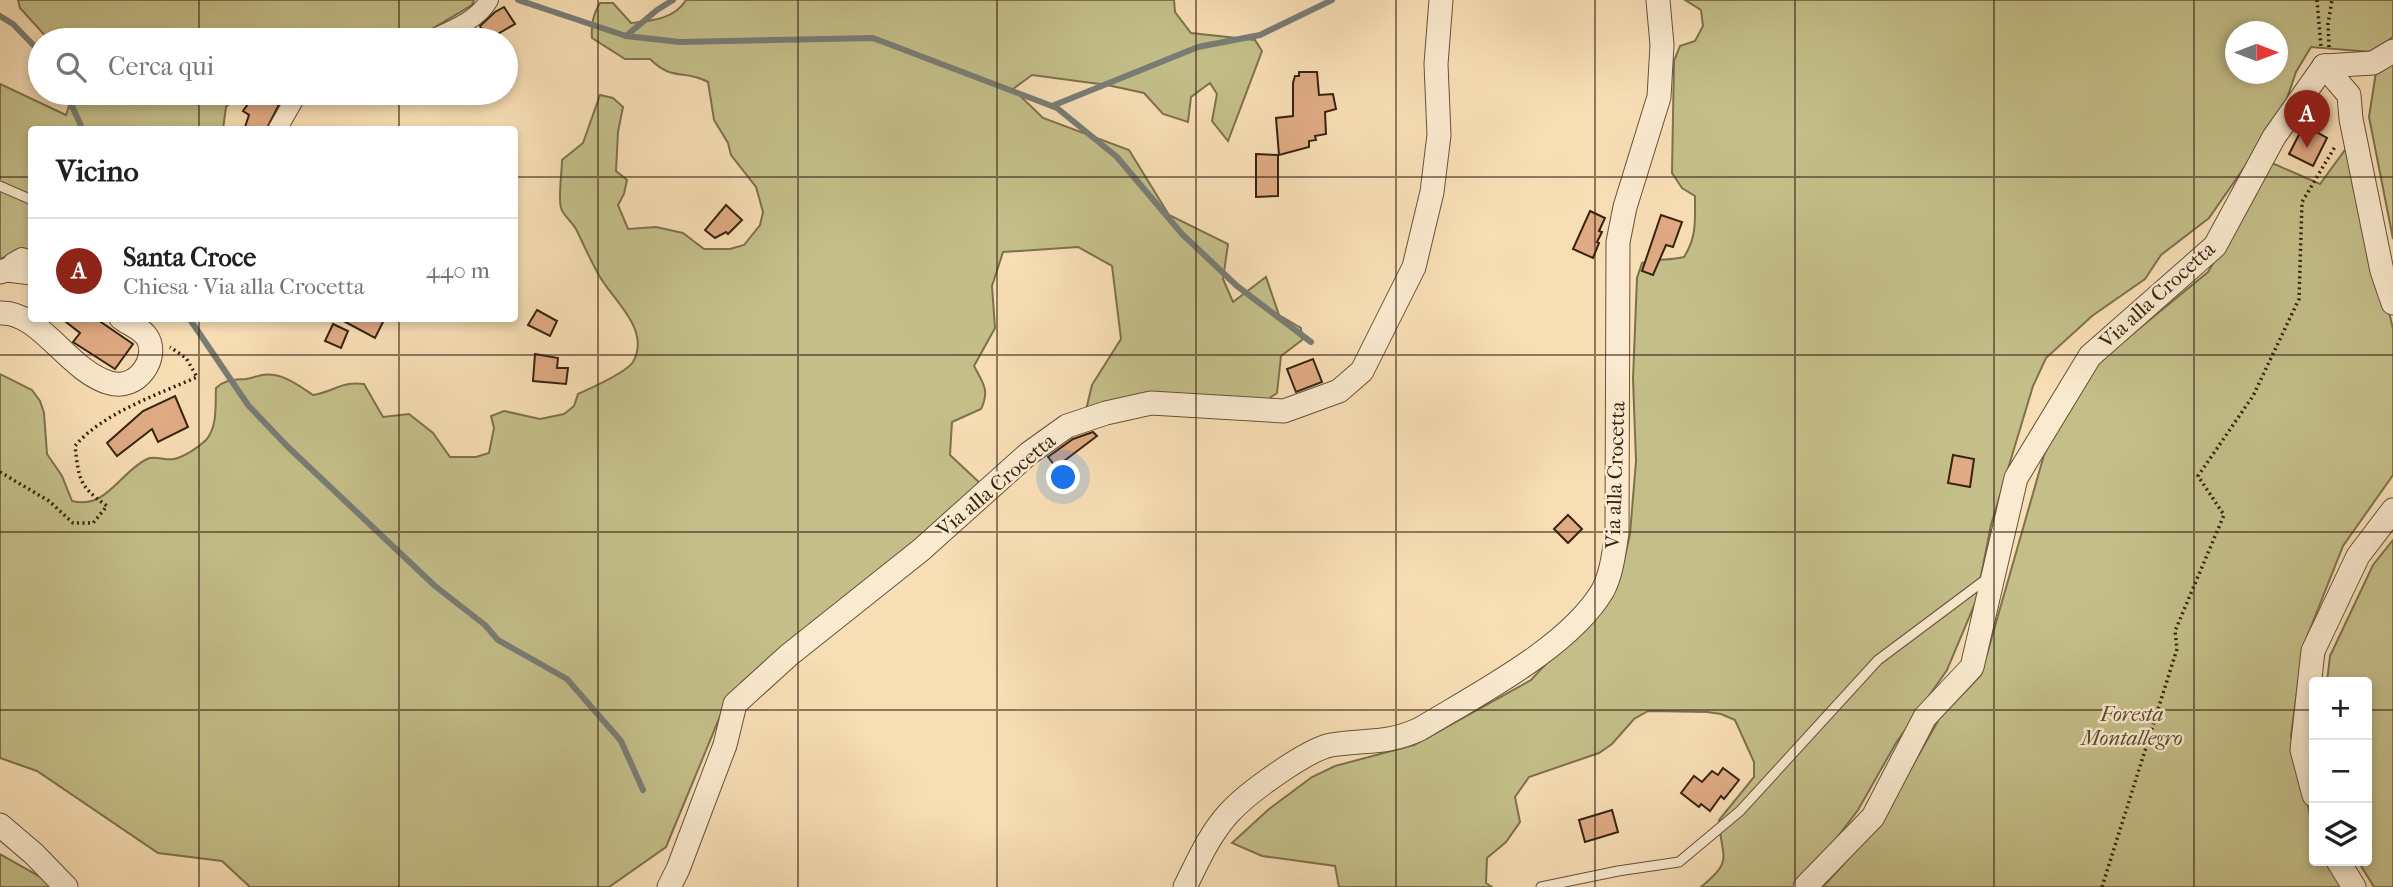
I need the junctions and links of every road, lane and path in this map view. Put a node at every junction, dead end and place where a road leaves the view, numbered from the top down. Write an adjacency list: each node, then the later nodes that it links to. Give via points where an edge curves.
1 (489, 0): 6 (street, via 481,11)
2 (1441, 0): 30 (street, Via alla Crocetta, via 1436,64 1439,135 1432,192 1414,267 1362,371 1339,391 1284,411 1151,403 1106,413 1067,426 1028,454 921,550 735,704 725,744)
3 (1658, 0): 31 (street, Via alla Crocetta, via 1659,96 1618,242 1617,533 1604,588 1584,617 1521,668 1420,729 1379,742 1331,745 1292,763 1230,812 1206,845)
4 (2317, 0): 8 (path)
5 (2332, 0): 8 (path)
6 (453, 28)
7 (2393, 51): 8 (street, via 2373,63)
8 (2324, 66): 10 (street, via 2349,95); 25 (street, Via alla Crocetta, via 2274,137 2215,246 2090,356 2016,478)
9 (291, 105): 11 (street)
10 (2351, 119): 17 (street, via 2382,271); 34 (path, via 2302,202 2299,299 2253,396 2198,476 2224,515 2175,631 2177,649)
11 (279, 126)
12 (0, 186): 13 (lane)
13 (28, 198)
14 (28, 259): 15 (street, via 22,257)
15 (4, 271): 16 (street)
16 (28, 273)
17 (2393, 303)
18 (0, 313): 19 (street)
19 (28, 320)
20 (30, 322): 22 (street, via 93,377 112,384 135,382 149,361)
21 (127, 322): 22 (street)
22 (145, 334): 23 (path, via 186,358 197,377 84,434 75,446 84,489 107,506 93,523 73,523 49,501)
23 (0, 472)
24 (2393, 510): 26 (street, via 2358,556 2313,652 2302,750)
25 (1993, 574): 32 (lane, via 1878,660 1740,811 1679,862); 33 (street, Via alla Crocetta, via 1972,667 1925,718 1872,817)
26 (2309, 776)
27 (0, 825): 29 (street)
28 (2341, 866): 35 (street)
29 (66, 887)
30 (668, 887)
31 (1185, 887)
32 (1541, 887)
33 (1805, 887)
34 (2102, 887)
35 (2354, 887)

